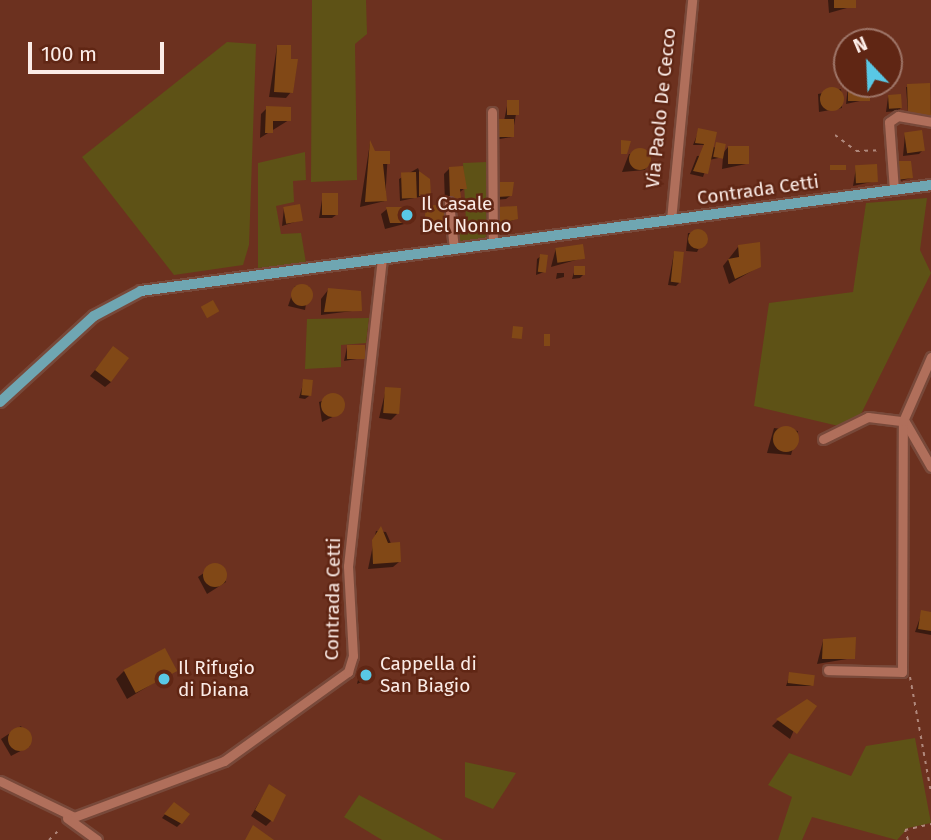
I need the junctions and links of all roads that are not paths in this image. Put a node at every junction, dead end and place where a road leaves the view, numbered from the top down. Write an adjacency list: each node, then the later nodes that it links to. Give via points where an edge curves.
1 (692, 0): 7 (street, Via Paolo De Cecco)
2 (492, 112): 8 (street)
3 (931, 122): 5 (street, via 891,118)
4 (931, 185): 5 (main road, Contrada Cetti)
5 (894, 190): 7 (main road, Contrada Cetti)
6 (449, 202): 9 (street)
7 (671, 220): 8 (main road, Contrada Cetti)
8 (493, 244): 9 (main road, Contrada Cetti)
9 (454, 249): 10 (main road, Contrada Cetti)
10 (382, 258): 12 (main road, Contrada Cetti, via 129,295 94,316); 19 (street, Contrada Cetti, via 348,566 352,665 216,765)
11 (931, 357): 13 (street)
12 (0, 402)
13 (903, 420): 14 (street, via 868,417); 15 (street); 16 (street, via 902,673)
14 (823, 439)
15 (931, 467)
16 (828, 670)
17 (2, 784): 18 (street); 19 (street)
18 (0, 796)
19 (67, 818): 20 (street)
20 (97, 840)

